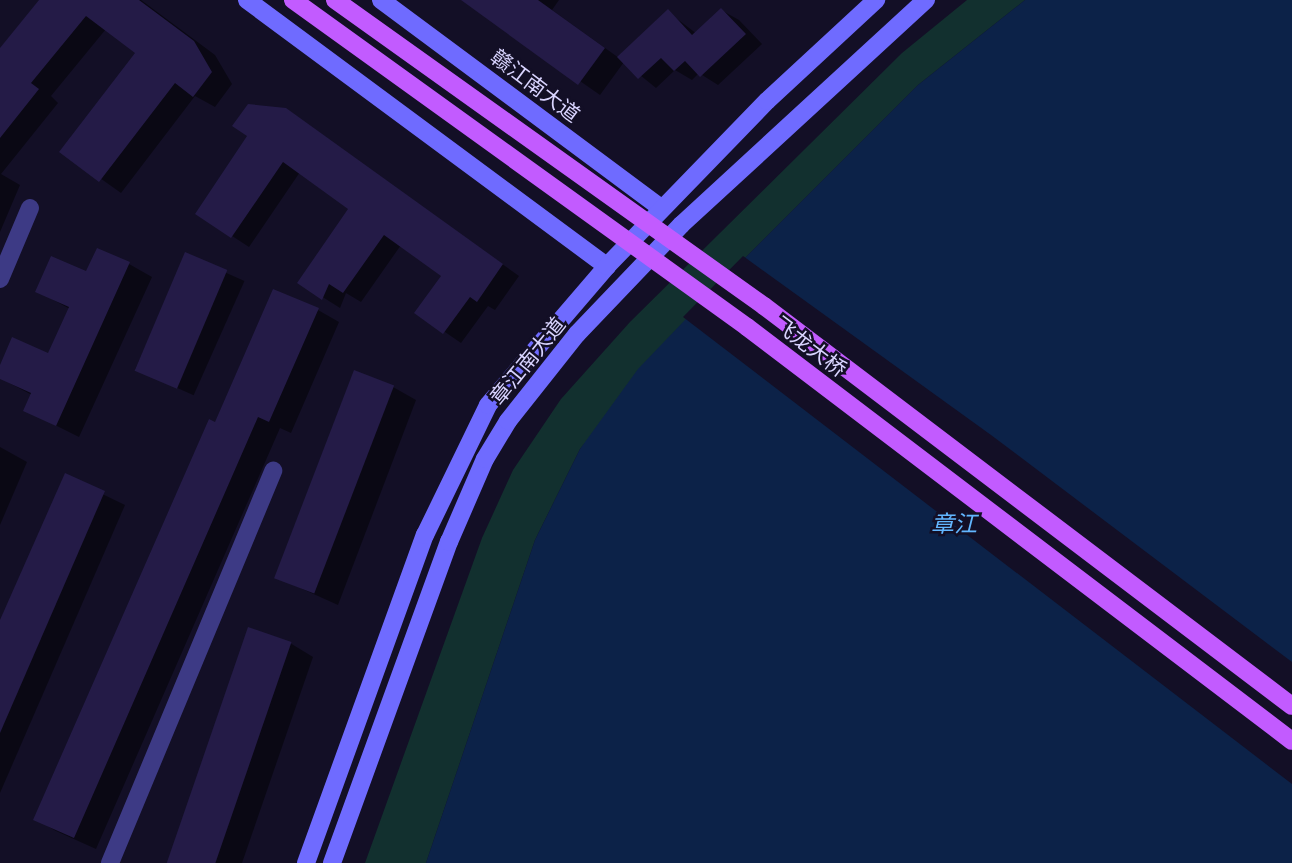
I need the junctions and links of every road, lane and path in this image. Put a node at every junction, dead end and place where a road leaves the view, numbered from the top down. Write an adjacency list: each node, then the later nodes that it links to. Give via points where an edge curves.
1 (247, 0): 9 (main road)
2 (293, 0): 13 (main road, 飞龙大桥, bridge, via 747,327)
3 (335, 0): 12 (main road, 飞龙大桥, bridge, via 764,306)
4 (380, 0): 8 (main road, 赣江南大道)
5 (876, 0): 8 (main road, 章江南大道, via 767,101)
6 (926, 0): 16 (main road, 章江南大道, via 681,225 577,334 508,421 485,459 449,542)
7 (30, 208): 10 (street)
8 (662, 209): 9 (main road, 章江南大道)
9 (607, 265): 15 (main road, 章江南大道, via 516,368 465,446 425,535)
10 (0, 279)
11 (273, 471): 14 (street)
12 (1292, 706)
13 (1292, 741)
14 (110, 863)
15 (306, 863)
16 (332, 863)

